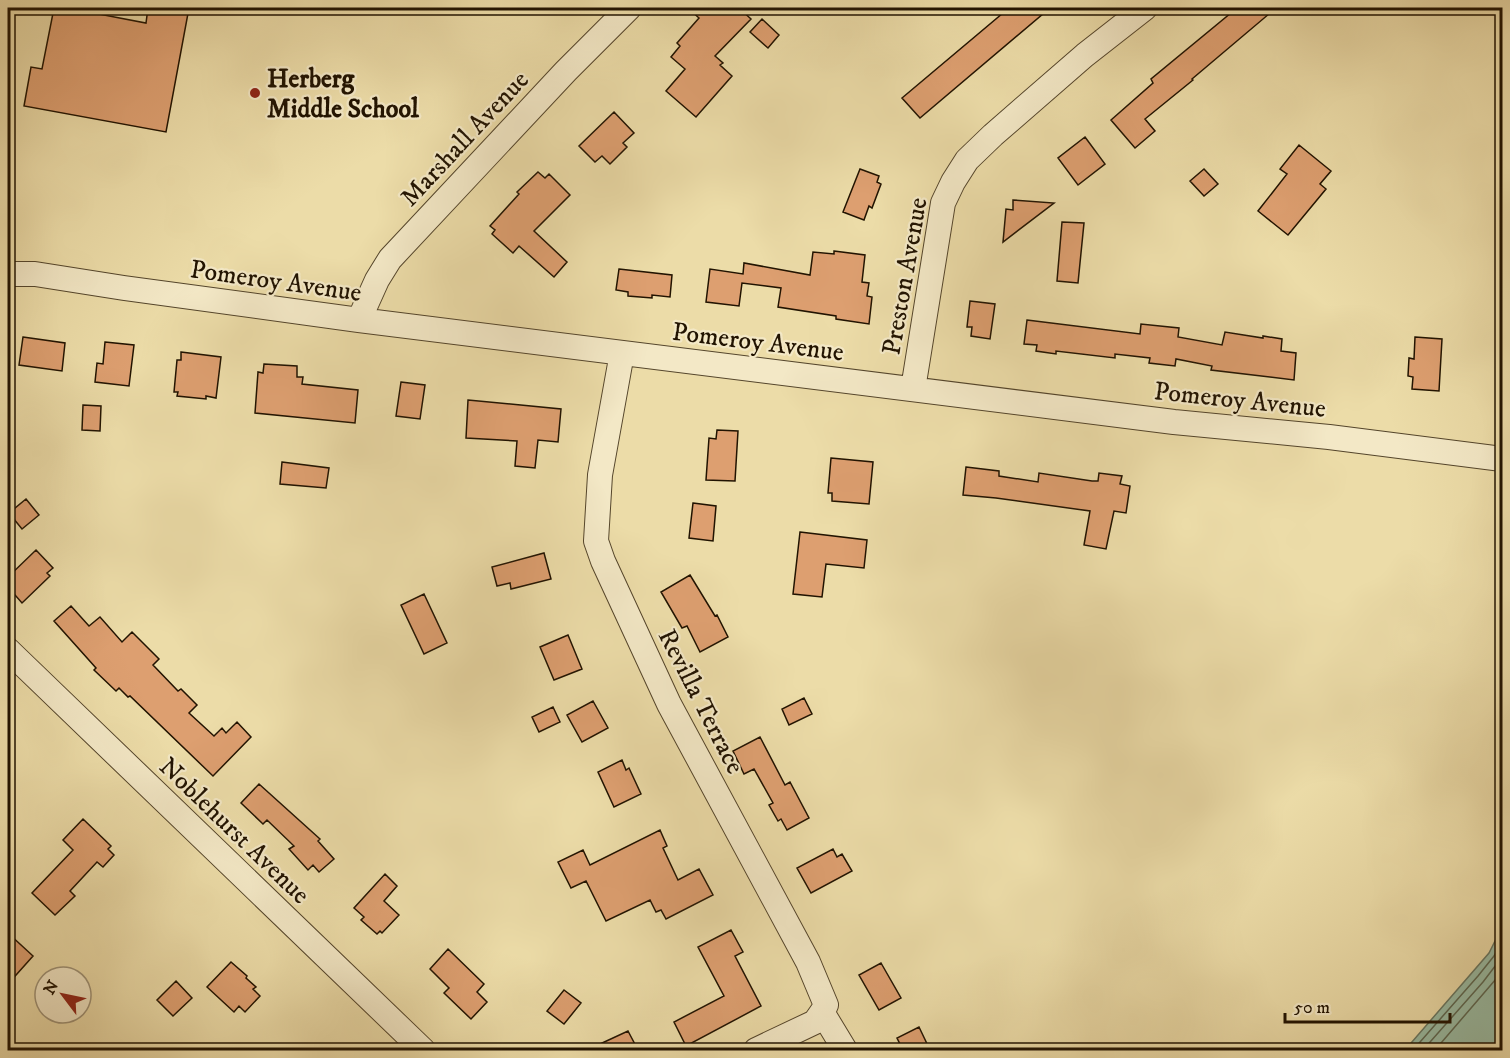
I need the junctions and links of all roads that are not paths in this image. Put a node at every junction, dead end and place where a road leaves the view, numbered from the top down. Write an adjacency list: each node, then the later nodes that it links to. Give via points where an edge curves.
1 (629, 8): 4 (street, Marshall Avenue, via 390,260)
2 (1145, 8): 6 (street, Preston Avenue, via 993,135 953,182 943,203)
3 (8, 274): 4 (street, Pomeroy Avenue, via 35,274)
4 (359, 320): 5 (street, Pomeroy Avenue)
5 (622, 353): 6 (street, Pomeroy Avenue); 9 (street, Revilla Terrace, via 600,475 596,540 669,704 808,962 826,1005)
6 (913, 389): 7 (street, Pomeroy Avenue)
7 (1503, 459)
8 (8, 650): 10 (street, Noblehurst Avenue)
9 (822, 1012): 11 (street, via 815,1022); 12 (street, Revilla Terrace)
10 (423, 1050)
11 (756, 1050)
12 (845, 1050)

